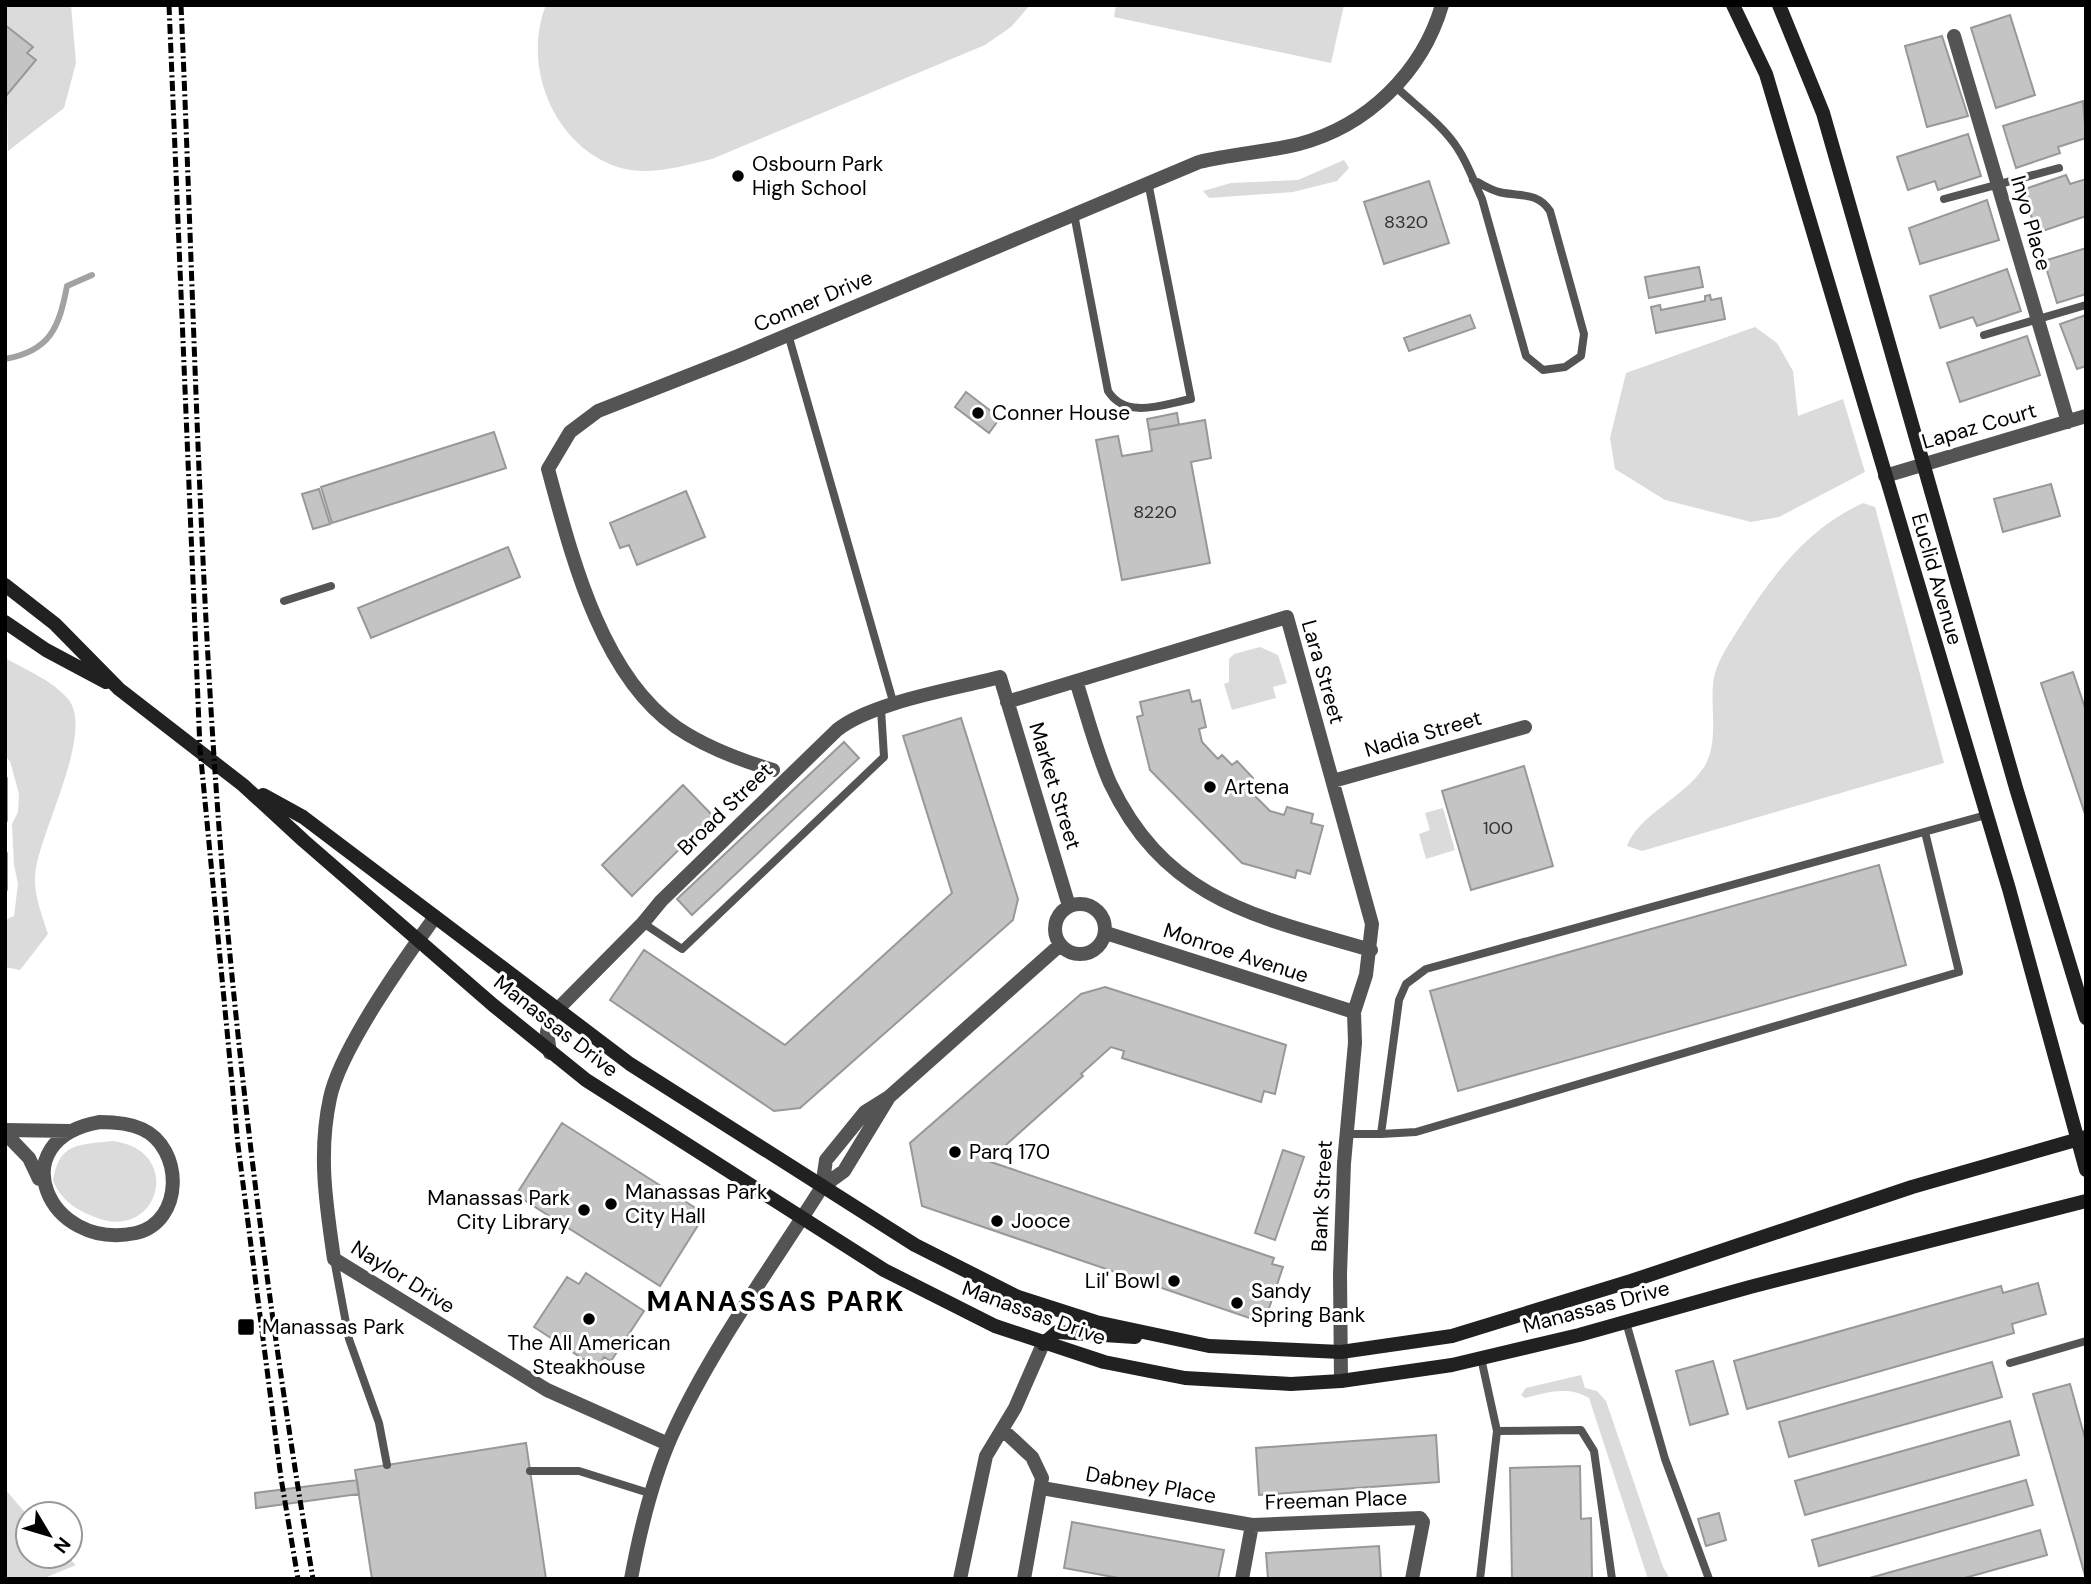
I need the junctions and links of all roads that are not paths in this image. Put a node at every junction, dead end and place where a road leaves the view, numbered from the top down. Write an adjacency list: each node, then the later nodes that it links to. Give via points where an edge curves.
1 (1442, 5): 5 (street, Conner Drive, via 1426,43)
2 (1733, 5): 19 (main road, Euclid Avenue, via 1766,74)
3 (1779, 5): 18 (main road, Euclid Avenue, via 1823,113)
4 (1955, 36): 9 (street, Inyo Place)
5 (1395, 87): 7 (lane, via 1457,147); 8 (street, Conner Drive, via 1372,109 1326,135 1199,162)
6 (2060, 168): 9 (lane)
7 (1473, 180): 7 (lane, via 1526,356 1543,370 1565,368 1581,356 1584,334 1550,211 1536,197 1500,192)
8 (1148, 182): 11 (street, Conner Drive); 11 (lane, via 1191,399 1138,409 1113,398)
9 (1998, 184): 10 (lane); 13 (street, Inyo Place)
10 (1944, 199)
11 (1074, 214): 14 (street, Conner Drive)
12 (2086, 305): 13 (lane)
13 (2038, 319): 15 (lane); 17 (street, Inyo Place)
14 (788, 334): 28 (lane); 30 (street, Conner Drive, via 598,411 570,432 548,469 584,588 633,683 675,726 701,742)
15 (1984, 335)
16 (2086, 416): 17 (street, Lapaz Court)
17 (2068, 422): 18 (street, Lapaz Court)
18 (1923, 464): 19 (street, Lapaz Court); 44 (main road, Euclid Avenue)
19 (1885, 475): 33 (main road, Euclid Avenue)
20 (5, 585): 26 (main road, Manassas Drive, via 55,624)
21 (331, 586): 22 (lane)
22 (284, 601)
23 (5, 622): 26 (main road, Manassas Drive, via 46,650)
24 (1000, 677): 27 (street, Market Street); 28 (street, Broad Street)
25 (1076, 681): 27 (street, Lara Street); 31 (street, Lara Street, via 1287,617); 41 (street, via 1116,795 1151,845 1188,881 1247,913)
26 (120, 689): 32 (main road, Manassas Drive)
27 (1007, 702): 35 (street, Market Street)
28 (888, 707): 37 (street, Broad Street, via 850,720 837,730); 37 (lane, via 884,757 682,949)
29 (1525, 727): 31 (street, Nadia Street)
30 (773, 770)
31 (1332, 781): 41 (street, Lara Street, via 1371,918)
32 (243, 785): 36 (main road, Manassas Drive, via 303,817); 39 (main road, Manassas Drive)
33 (1986, 815): 34 (lane); 51 (main road, Euclid Avenue)
34 (1925, 832): 50 (lane, via 1426,969 1406,984 1399,1000); 50 (lane, via 1959,972 1416,1132)
35 (1069, 906): 38 (street, via 1085,904 1099,911); 40 (street, via 1055,928)
36 (435, 917): 39 (street, Naylor Drive); 42 (main road, Manassas Drive)
37 (643, 923): 42 (street, Broad Street)
38 (1106, 933): 40 (street, via 1091,953 1074,954); 43 (street, Monroe Avenue)
39 (418, 940): 45 (main road, Manassas Drive); 57 (street, Naylor Drive, via 366,1023 330,1094 323,1184)
40 (1060, 945): 46 (street)
41 (1371, 950): 43 (street, Lara Street)
42 (556, 1010): 45 (street, via 548,1021); 54 (main road, Manassas Drive, via 629,1064)
43 (1354, 1012): 49 (street, Bank Street)
44 (2086, 1018)
45 (550, 1053): 56 (main road, Manassas Drive, via 658,1128)
46 (889, 1097): 54 (street, via 844,1171); 54 (street, via 865,1112 827,1160)
47 (71, 1131): 48 (street); 53 (street, via 47,1150); 53 (street, via 114,1122 152,1135 163,1147 174,1174 163,1214 140,1232 111,1236 82,1229 54,1208 43,1194)
48 (5, 1132): 53 (street, via 29,1158)
49 (1346, 1134): 50 (lane); 62 (street, Bank Street)
50 (1381, 1134)
51 (2082, 1138): 52 (main road, Euclid Avenue); 62 (main road, Manassas Drive, via 1912,1186 1505,1321 1452,1335)
52 (2086, 1170)
53 (40, 1180)
54 (822, 1187): 56 (street); 59 (main road, Manassas Drive, via 984,1282 1096,1322)
55 (2086, 1200): 58 (main road, Manassas Drive)
56 (803, 1217): 61 (main road, Manassas Drive, via 942,1301); 68 (street, via 715,1357)
57 (334, 1259): 68 (street, Naylor Drive, via 547,1390); 69 (lane, via 349,1339 379,1423)
58 (1626, 1322): 63 (main road, Manassas Drive); 81 (lane, via 1665,1459)
59 (1154, 1335): 61 (main road, via 1125,1338 1057,1332); 62 (main road, Manassas Drive, via 1209,1346)
60 (2086, 1341): 64 (lane)
61 (1043, 1344): 65 (main road, Manassas Drive, via 1185,1378 1291,1384); 66 (street)
62 (1341, 1352): 65 (street, Bank Street)
63 (1480, 1358): 65 (main road, Manassas Drive); 67 (lane)
64 (2010, 1363)
65 (1341, 1381)
66 (1003, 1430): 71 (street, via 1037,1462); 75 (street, via 986,1457)
67 (1497, 1431): 79 (lane); 80 (lane, via 1581,1430 1594,1451)
68 (668, 1444): 72 (street)
69 (387, 1465)
70 (530, 1471): 72 (lane, via 579,1471)
71 (1042, 1488): 73 (street, Dabney Place); 76 (street)
72 (652, 1494): 74 (street)
73 (1252, 1525): 77 (street); 78 (street, Freeman Place, via 1422,1519)
74 (631, 1579)
75 (960, 1579)
76 (1024, 1579)
77 (1242, 1579)
78 (1412, 1579)
79 (1480, 1579)
80 (1612, 1579)
81 (1709, 1579)

